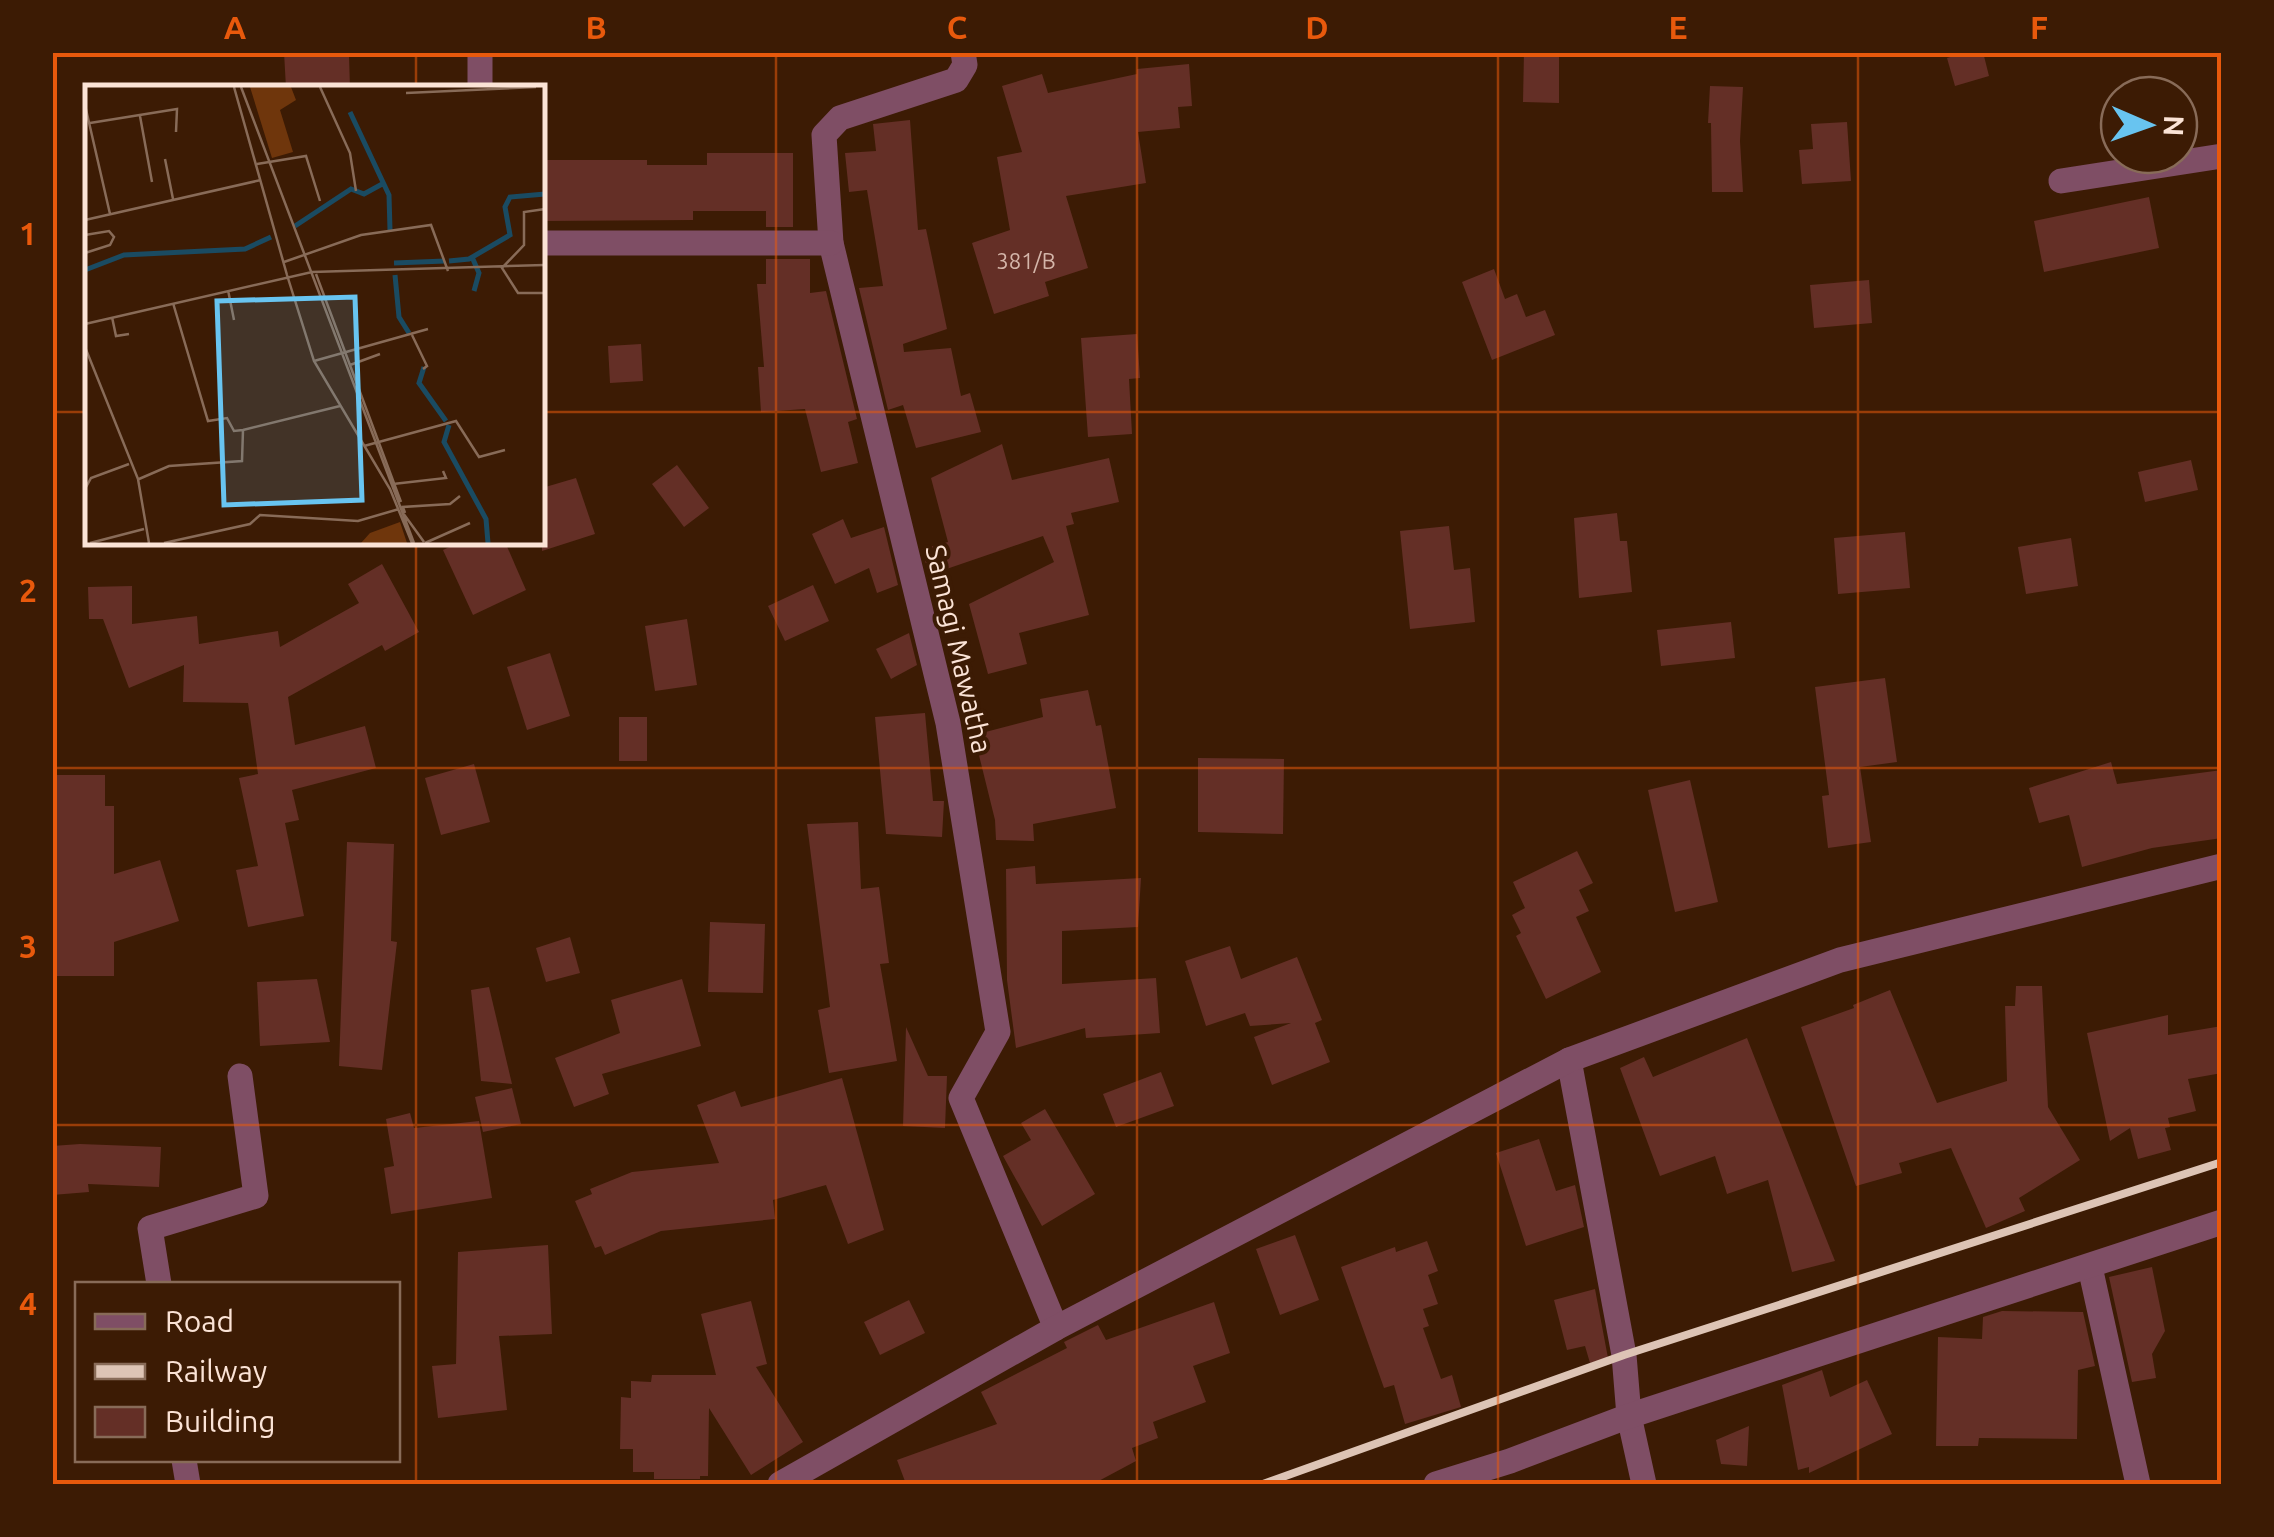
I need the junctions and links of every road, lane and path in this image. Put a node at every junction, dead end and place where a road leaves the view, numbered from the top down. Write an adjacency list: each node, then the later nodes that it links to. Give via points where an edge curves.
1 (480, 52): 3 (street)
2 (964, 52): 7 (street, Samagi Mawatha, via 966,65 956,80 840,118 824,135)
3 (480, 85)
4 (2222, 156): 5 (street)
5 (2061, 181)
6 (545, 242): 7 (street)
7 (832, 243): 14 (street, Samagi Mawatha, via 948,723 998,1032 960,1098)
8 (2222, 866): 9 (street, via 1840,960)
9 (1569, 1060): 14 (street); 15 (street, via 1624,1355)
10 (240, 1076): 13 (street, via 256,1196 150,1228)
11 (2222, 1222): 12 (street)
12 (2090, 1266): 15 (street); 20 (street)
13 (159, 1282)
14 (1056, 1328): 17 (street)
15 (1628, 1416): 16 (street); 19 (street)
16 (1513, 1473): 18 (street)
17 (780, 1484)
18 (1436, 1484)
19 (1644, 1484)
20 (2138, 1484)

